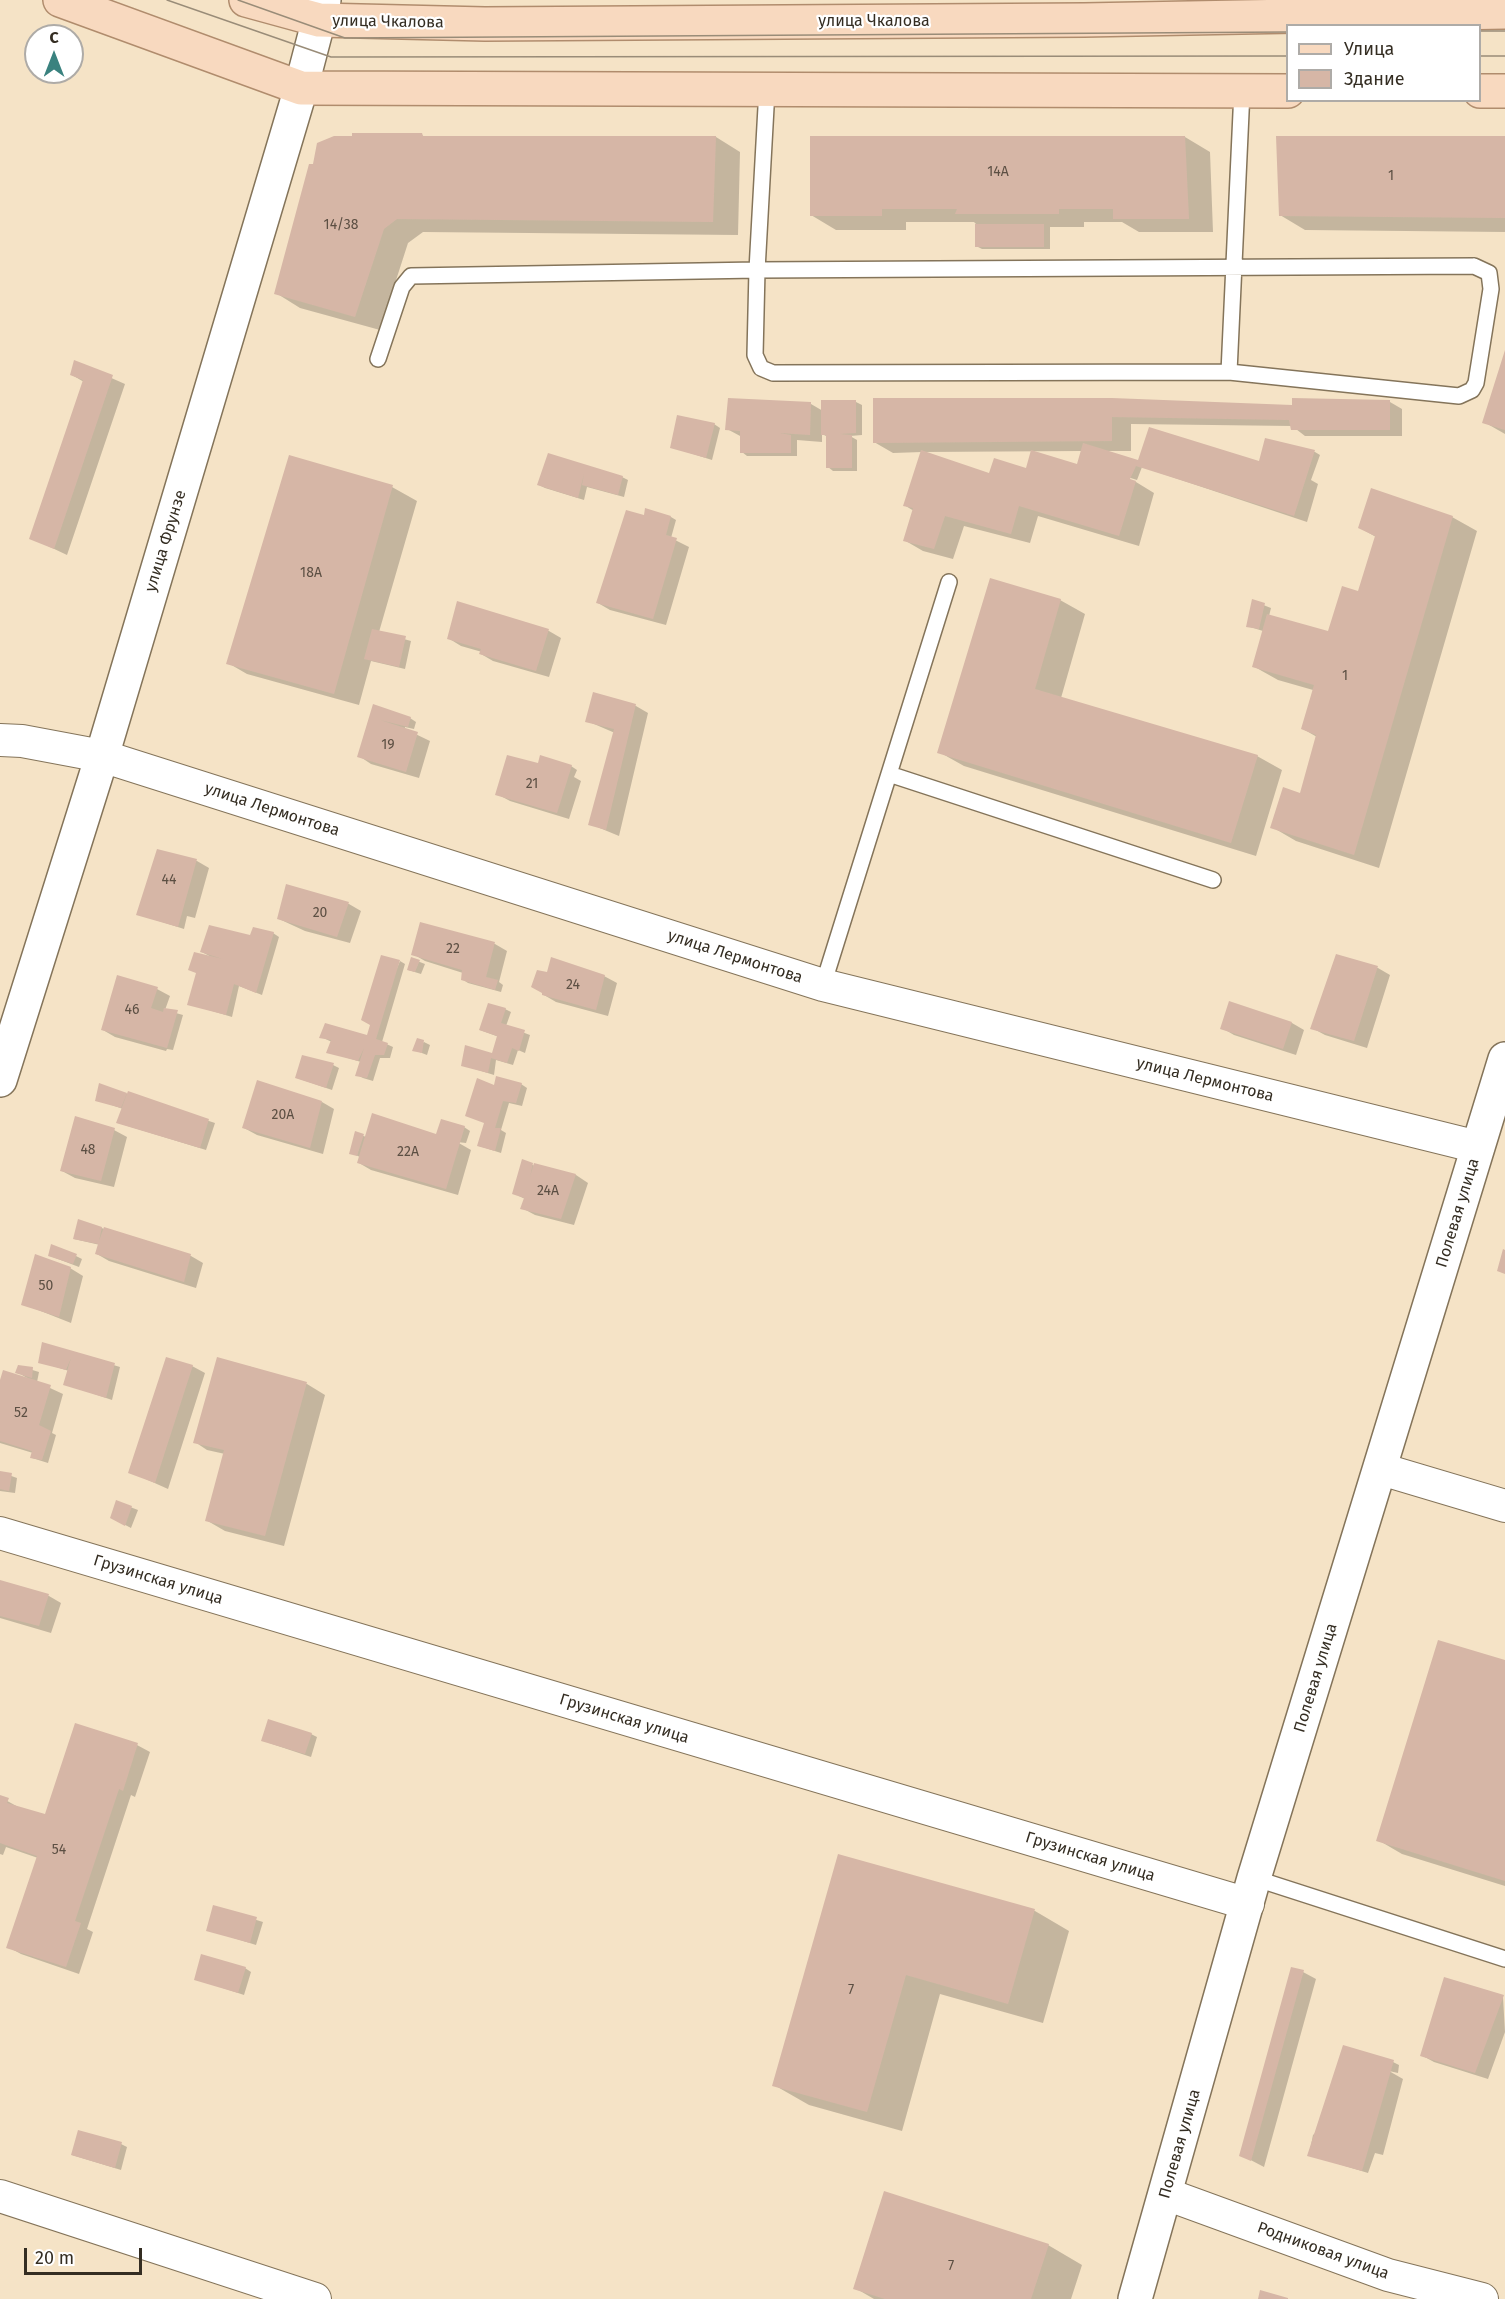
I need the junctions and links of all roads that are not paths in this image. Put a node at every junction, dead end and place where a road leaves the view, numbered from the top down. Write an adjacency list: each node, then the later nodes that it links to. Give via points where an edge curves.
1 (60, 0): 6 (main road)
2 (246, 0): 3 (main road, улица Чкалова)
3 (322, 10): 4 (main road, улица Чкалова, via 497,24); 6 (street, улица Фрунзе)
4 (1087, 10): 5 (main road, улица Чкалова)
5 (1505, 12)
6 (301, 88): 7 (main road); 18 (street, улица Фрунзе)
7 (767, 89): 9 (main road); 13 (lane)
8 (1505, 90): 11 (main road)
9 (1242, 91): 10 (main road); 12 (lane)
10 (1286, 91)
11 (1481, 91)
12 (1235, 267): 13 (lane); 15 (lane); 15 (lane, via 1474,266 1489,273 1491,289 1476,383 1467,394)
13 (757, 270): 14 (lane, via 411,276 402,287); 15 (lane, via 755,356 766,372)
14 (378, 359)
15 (1229, 372)
16 (949, 582): 19 (lane)
17 (0, 740): 18 (street, улица Лермонтова)
18 (102, 756): 21 (street, улица Лермонтова); 23 (street, улица Фрунзе)
19 (889, 774): 20 (lane); 21 (lane)
20 (1213, 880)
21 (823, 985): 24 (street, улица Лермонтова)
22 (1505, 1059): 24 (street, Полевая улица)
23 (0, 1080)
24 (1478, 1147): 25 (street, Полевая улица)
25 (1381, 1470): 26 (street); 28 (street, Полевая улица)
26 (1505, 1506)
27 (0, 1533): 28 (street, Грузинская улица)
28 (1251, 1891): 29 (lane); 30 (street, Полевая улица)
29 (1505, 1959)
30 (1166, 2194): 33 (street, Полевая улица); 34 (street, Родниковая улица, via 1388,2275)
31 (0, 2196): 32 (street)
32 (315, 2299)
33 (1135, 2299)
34 (1482, 2299)

